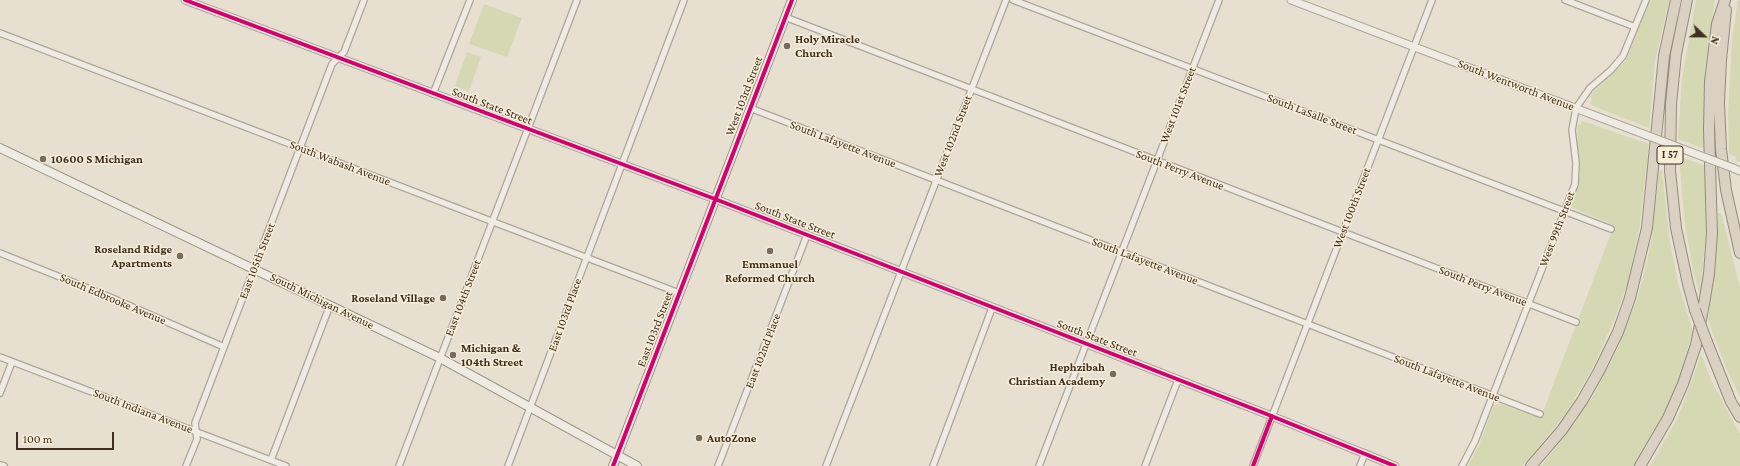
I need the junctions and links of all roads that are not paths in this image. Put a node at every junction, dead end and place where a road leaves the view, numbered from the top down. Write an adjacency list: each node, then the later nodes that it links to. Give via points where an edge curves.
1 (185, 0): 21 (street, South State Street)
2 (364, 0): 21 (street, East 105th Street, via 344,52)
3 (470, 0): 24 (street)
4 (577, 0): 27 (street, East 104th Street)
5 (684, 0): 32 (street, East 103rd Place)
6 (792, 0): 17 (main road, West 103rd Street)
7 (1006, 0): 23 (street, West 102nd Street)
8 (1014, 0): 22 (street, South LaSalle Street)
9 (1218, 0): 22 (street, West 101st Street)
10 (1291, 0): 20 (street, South Wentworth Avenue)
11 (1432, 0): 20 (street, West 100th Street)
12 (1565, 0): 18 (street)
13 (1646, 0): 18 (street, West 99th Street)
14 (1676, 0): 86 (highway, via 1664,56 1647,228 1630,298 1618,332 1582,400 1562,430)
15 (1687, 0): 64 (highway, I 57, bridge, via 1676,54 1671,104 1670,171 1676,228 1695,310 1731,402)
16 (1726, 0): 43 (highway, via 1719,103 1721,149 1726,190); 87 (highway, via 1717,24 1710,82 1712,233 1704,304 1696,345 1683,384 1668,418)
17 (785, 17): 23 (street, South Perry Avenue); 25 (main road, West 103rd Street)
18 (1636, 27): 26 (street, West 99th Street, via 1623,56 1590,88)
19 (0, 33): 30 (street, South Wabash Avenue)
20 (1414, 47): 26 (street, South Wentworth Avenue); 28 (street, West 100th Street)
21 (338, 58): 24 (street, South State Street); 30 (street, East 105th Street, via 332,64)
22 (1192, 68): 28 (street, South LaSalle Street); 31 (street, West 101st Street)
23 (971, 89): 31 (street, South Perry Avenue); 34 (street, West 102nd Street)
24 (433, 94): 27 (street, South State Street)
25 (750, 108): 34 (street, South Lafayette Avenue); 35 (main road, West 103rd Street)
26 (1576, 108): 33 (street, South Wentworth Avenue, bridge); 36 (street, West 99th Street, via 1572,130 1576,163 1574,184)
27 (527, 130): 32 (street, South State Street); 37 (street, East 104th Street)
28 (1378, 140): 36 (street, South LaSalle Street); 39 (street, West 100th Street)
29 (0, 148): 45 (main road, South Michigan Avenue)
30 (300, 148): 37 (street, South Wabash Avenue); 45 (street, East 105th Street)
31 (1157, 160): 39 (street, South Perry Avenue); 41 (street, West 101st Street)
32 (621, 165): 35 (street, South State Street); 44 (street, East 103rd Place)
33 (1737, 170)
34 (936, 180): 41 (street, South Lafayette Avenue); 46 (street, West 102nd Street)
35 (715, 199): 40 (street, South State Street); 47 (main road, East 103rd Street)
36 (1564, 211): 38 (street, South LaSalle Street); 48 (street, West 99th Street)
37 (493, 221): 44 (street, South Wabash Avenue); 56 (street, East 104th Street)
38 (1611, 230)
39 (1343, 232): 48 (street, South Perry Avenue); 52 (street, West 100th Street)
40 (806, 235): 46 (street, South State Street); 77 (street, East 102nd Place)
41 (1121, 252): 52 (street, South Lafayette Avenue); 53 (street, West 101st Street)
42 (0, 253): 54 (street, South Edbrooke Avenue)
43 (1740, 253)
44 (586, 256): 47 (street, South Wabash Avenue); 61 (street, East 103rd Place)
45 (254, 268): 49 (main road, South Michigan Avenue); 54 (street, East 105th Street)
46 (900, 272): 50 (street, South State Street); 78 (street, West 102nd Street)
47 (679, 293): 67 (main road, East 103rd Street)
48 (1528, 303): 51 (street, South Perry Avenue); 60 (street, West 99th Street)
49 (330, 305): 56 (main road, South Michigan Avenue); 68 (street)
50 (992, 308): 53 (street, South State Street); 79 (street)
51 (1576, 322)
52 (1307, 324): 60 (street, South Lafayette Avenue); 63 (street, West 100th Street)
53 (1086, 345): 58 (street, South State Street); 80 (street, West 101st Street)
54 (224, 347): 65 (street, East 105th Street, via 195,423)
55 (0, 357): 57 (street, South Indiana Avenue)
56 (440, 358): 61 (main road, South Michigan Avenue); 73 (street, East 104th Street)
57 (12, 362): 59 (street); 65 (street, South Indiana Avenue)
58 (1178, 380): 63 (street, South State Street); 81 (street)
59 (0, 393)
60 (1492, 396): 62 (street, South Lafayette Avenue); 85 (street, West 99th Street, via 1475,441)
61 (530, 407): 67 (main road, South Michigan Avenue); 74 (street, East 103rd Place)
62 (1540, 414)
63 (1272, 416): 66 (street, South State Street); 82 (street, West 100th Street)
64 (1740, 417)
65 (196, 431): 68 (street, South Indiana Avenue); 71 (street, East 105th Street, via 196,439)
66 (1365, 453): 83 (street); 84 (street, South State Street)
67 (617, 455): 75 (main road, East 103rd Street); 76 (main road, South Michigan Avenue)
68 (271, 460): 72 (street, South Indiana Avenue)
69 (0, 464): 70 (street)
70 (4, 466)
71 (186, 466)
72 (286, 466)
73 (399, 466)
74 (508, 466)
75 (613, 466)
76 (637, 466)
77 (718, 466)
78 (826, 466)
79 (933, 466)
80 (1039, 466)
81 (1146, 466)
82 (1253, 466)
83 (1360, 466)
84 (1395, 466)
85 (1462, 466)
86 (1531, 466)
87 (1640, 466)

